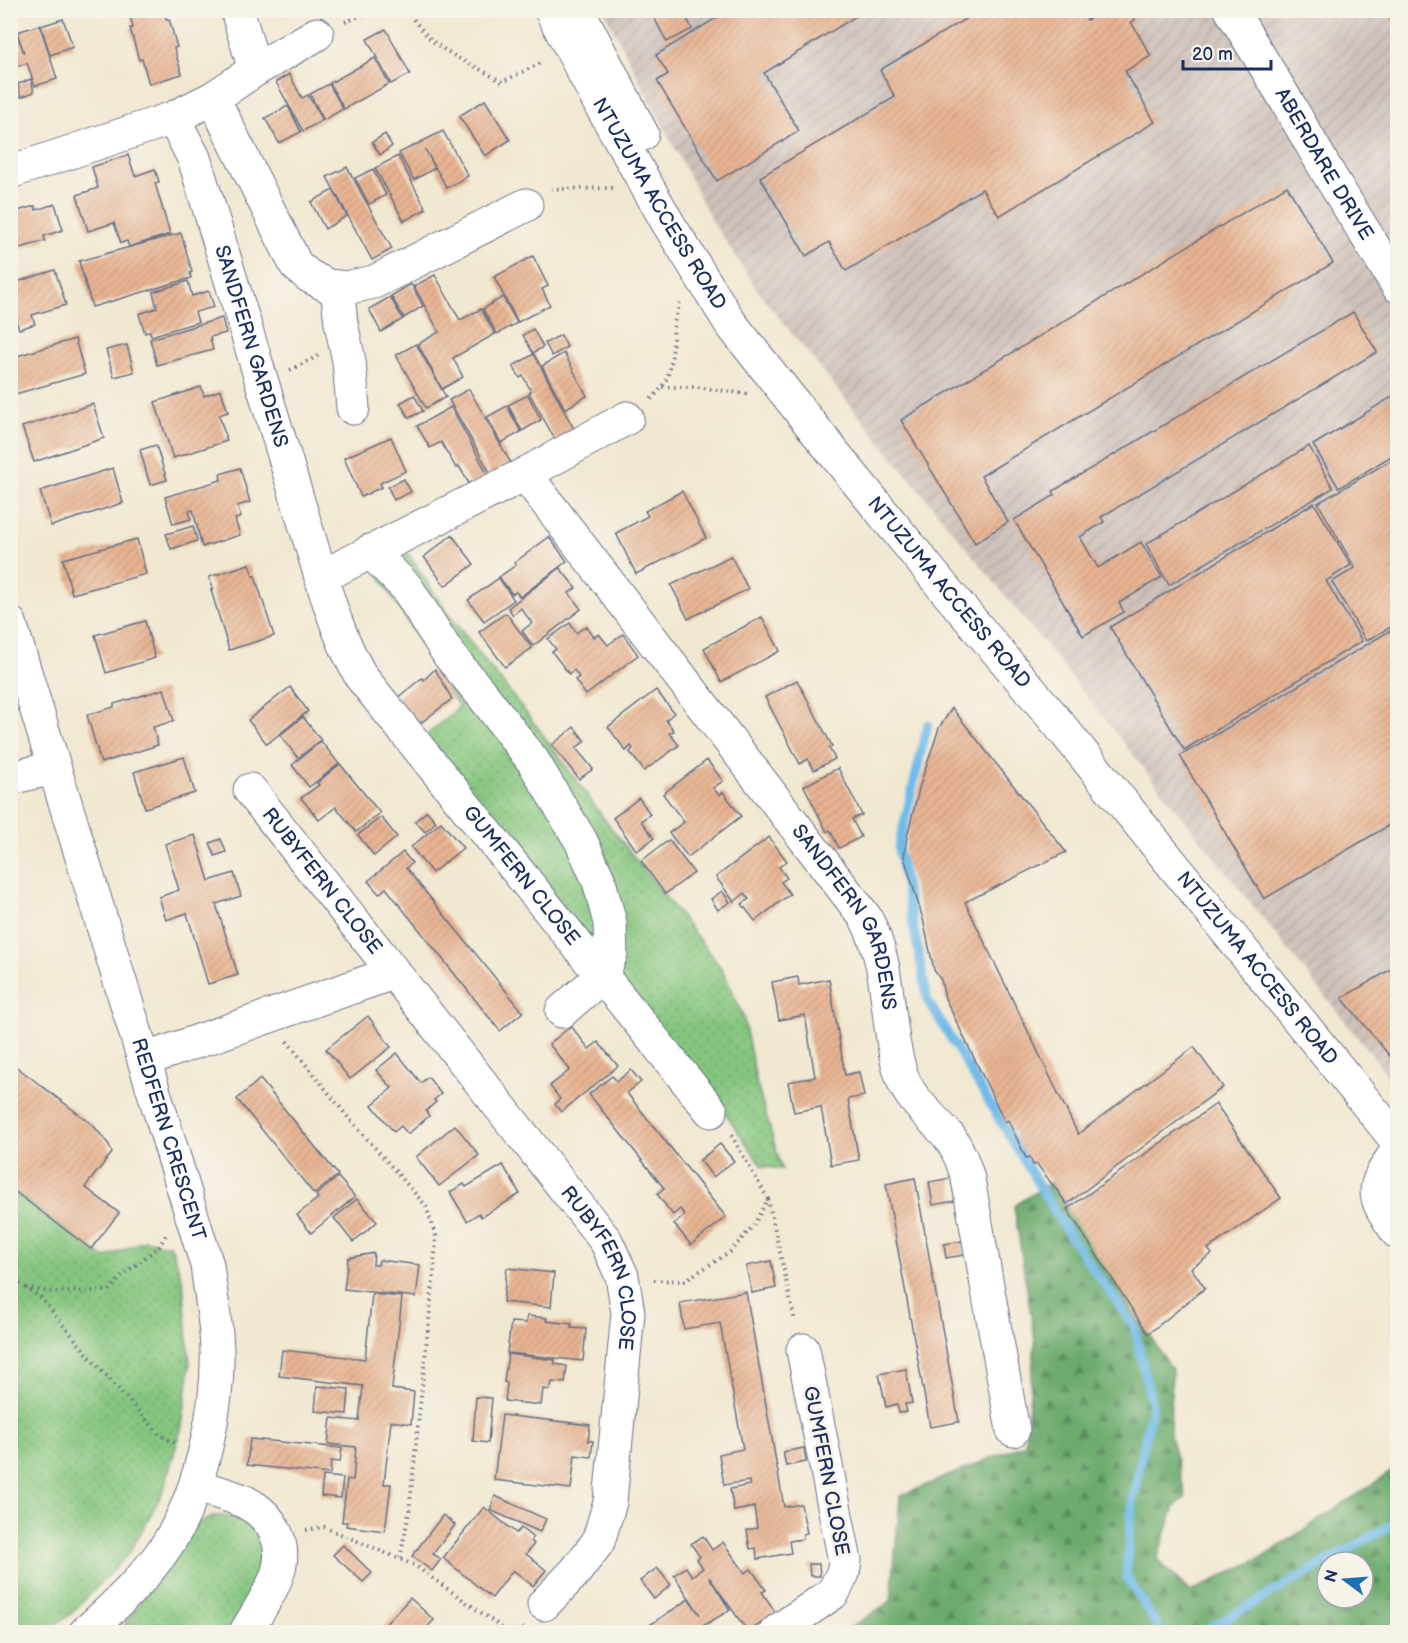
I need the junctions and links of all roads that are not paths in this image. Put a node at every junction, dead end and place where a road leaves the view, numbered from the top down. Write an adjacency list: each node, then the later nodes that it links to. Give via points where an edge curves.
1 (237, 10): 6 (street)
2 (551, 10): 30 (street, NTUZUMA ACCESS ROAD, via 668,223 731,324)
3 (578, 10): 29 (street, via 661,172 725,279 834,427 1268,963)
4 (1231, 10): 11 (street, ABERDARE DRIVE)
5 (317, 34): 6 (street)
6 (255, 70): 7 (street)
7 (213, 98): 8 (street); 12 (street, via 296,265 309,276)
8 (173, 118): 9 (street); 17 (street, SANDFERN GARDENS, via 194,158)
9 (10, 172)
10 (526, 205): 12 (street, via 374,282)
11 (1398, 286)
12 (337, 287): 13 (street)
13 (353, 408)
14 (627, 418): 15 (street)
15 (525, 474): 16 (street); 34 (street, SANDFERN GARDENS, via 875,935 902,1077 908,1091 962,1157)
16 (370, 552): 17 (street); 25 (street, via 407,588 449,655 533,761 581,841 599,881 610,923 611,954)
17 (321, 577): 19 (street, SANDFERN GARDENS)
18 (10, 624): 20 (street, REDFERN CRESCENT)
19 (339, 633): 25 (street, GUMFERN CLOSE, via 362,678)
20 (16, 664): 21 (street, REDFERN CRESCENT)
21 (54, 768): 22 (street); 27 (street, REDFERN CRESCENT)
22 (10, 778)
23 (250, 790): 24 (street, RUBYFERN CLOSE)
24 (393, 973): 27 (street, RUBYFERN CLOSE); 36 (street, RUBYFERN CLOSE, via 606,1241 622,1276 628,1313 609,1510 598,1542)
25 (602, 976): 26 (street); 28 (street, GUMFERN CLOSE)
26 (562, 1011)
27 (144, 1060): 35 (street, REDFERN CRESCENT, via 207,1265 216,1335 215,1394)
28 (711, 1111)
29 (1398, 1116)
30 (1398, 1142)
31 (1398, 1149): 32 (street, via 1375,1190)
32 (1398, 1233)
33 (803, 1350): 39 (street, GUMFERN CLOSE, via 845,1561 832,1593)
34 (1013, 1430)
35 (199, 1471): 37 (street, REDFERN CRESCENT, via 167,1544 127,1594); 38 (street, via 270,1522 278,1535 281,1546 277,1576)
36 (535, 1616)
37 (86, 1632)
38 (246, 1632)
39 (776, 1632)

